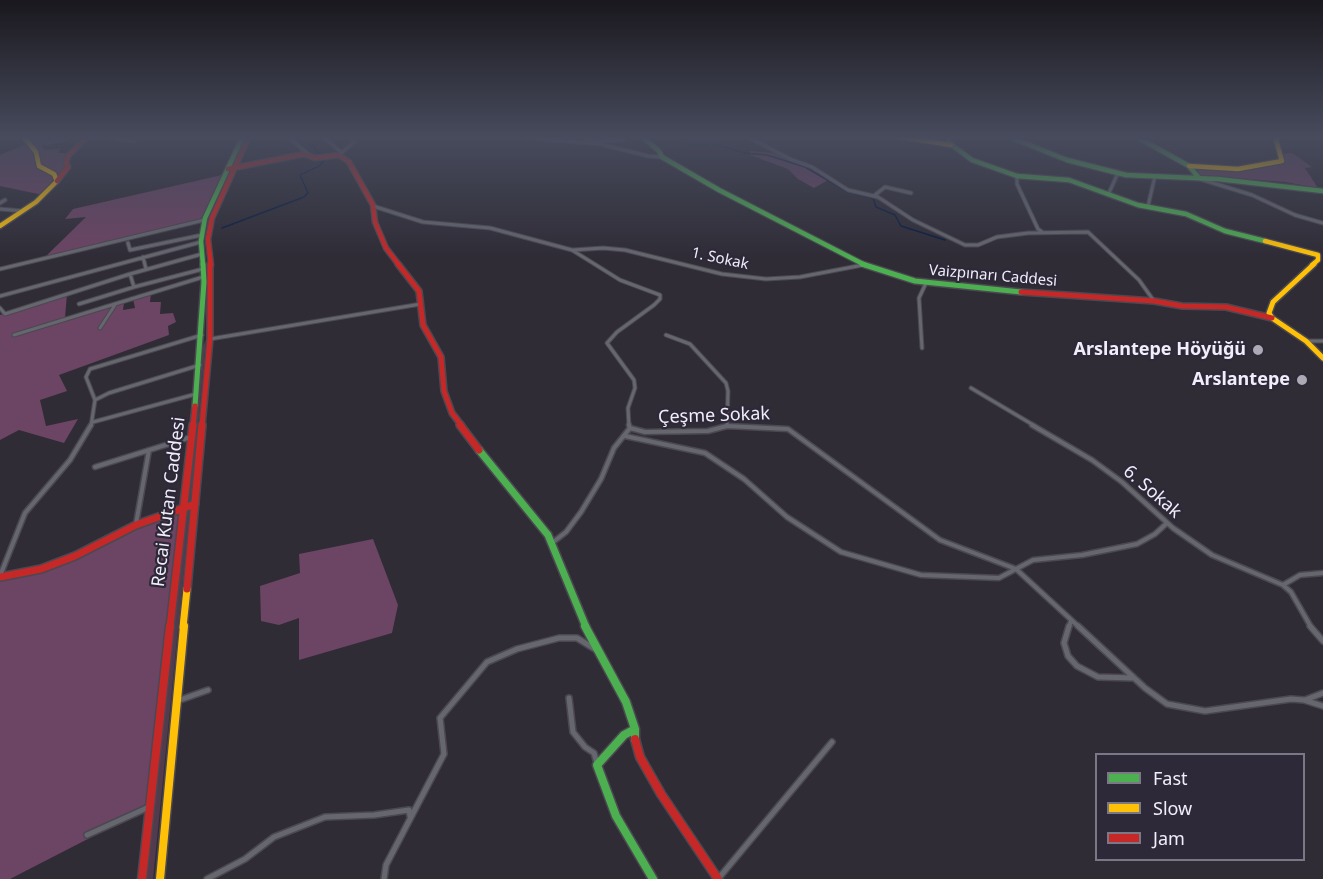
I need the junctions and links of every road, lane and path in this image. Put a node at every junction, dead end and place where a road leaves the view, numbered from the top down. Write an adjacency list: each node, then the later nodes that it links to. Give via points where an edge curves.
1 (55, 177): 13 (street)
2 (60, 177): 13 (street)
3 (227, 177): 24 (street, Recai Kutan Caddesi)
4 (228, 177): 53 (street, Recai Kutan Caddesi, via 208,239 212,280)
5 (357, 177): 20 (street)
6 (697, 177): 34 (street, Vaizpınarı Caddesi)
7 (829, 177): 16 (street, via 848,190)
8 (1017, 177): 27 (street)
9 (1033, 177): 17 (street, via 1065,179)
10 (1116, 177): 17 (street)
11 (1156, 177): 21 (street)
12 (1198, 177): 14 (street); 25 (street)
13 (57, 181): 23 (street)
14 (1323, 190)
15 (911, 193): 16 (street, via 885,187)
16 (874, 195): 27 (street, via 913,220 968,246 1002,236)
17 (1108, 195): 21 (street)
18 (4, 200): 19 (street)
19 (0, 203)
20 (373, 205): 30 (street, via 423,222 490,228); 46 (street, via 375,222 386,248 417,287)
21 (1148, 206): 32 (street)
22 (0, 209): 23 (street)
23 (24, 211): 26 (street)
24 (204, 220): 28 (street, Recai Kutan Caddesi); 36 (street)
25 (1323, 223)
26 (0, 226)
27 (1042, 232): 43 (street, via 1088,232 1139,280)
28 (201, 238): 29 (street, via 130,250); 31 (street, Recai Kutan Caddesi); 33 (street)
29 (129, 243)
30 (572, 250): 34 (street, 1. Sokak, via 619,249 722,274 766,279 800,278); 64 (street, via 620,280 661,297 607,343 634,380 628,408)
31 (202, 254): 35 (street, Recai Kutan Caddesi); 37 (street)
32 (1320, 255): 48 (street, via 1273,302 1269,310)
33 (142, 257): 37 (street); 42 (street)
34 (864, 265): 40 (street, Vaizpınarı Caddesi)
35 (203, 268): 39 (street, Recai Kutan Caddesi); 41 (street)
36 (0, 269)
37 (146, 269): 38 (street)
38 (130, 274): 41 (street); 47 (street, via 4,314)
39 (203, 277): 45 (street); 50 (street, Recai Kutan Caddesi)
40 (926, 283): 43 (street, Vaizpınarı Caddesi); 56 (street, via 920,298)
41 (134, 287): 44 (street)
42 (0, 296)
43 (1154, 301): 48 (street, Vaizpınarı Caddesi, via 1231,308)
44 (79, 304)
45 (115, 304): 49 (street); 51 (street)
46 (421, 304): 53 (street); 73 (street, via 425,332 441,357 444,391 452,413 486,461 538,520)
47 (0, 308)
48 (1272, 318): 54 (street)
49 (100, 328)
50 (202, 334): 58 (street, Recai Kutan Caddesi); 61 (street, via 90,369 86,377)
51 (14, 335)
52 (666, 335): 63 (street, via 690,344 726,383)
53 (210, 339): 69 (street, Recai Kutan Caddesi)
54 (1306, 341): 55 (street); 57 (street)
55 (1323, 341)
56 (922, 348)
57 (1323, 358)
58 (200, 365): 60 (street, Recai Kutan Caddesi); 61 (street)
59 (971, 388): 71 (street, 6. Sokak, via 1092,460)
60 (196, 394): 62 (street); 66 (street, Recai Kutan Caddesi)
61 (95, 400): 62 (street)
62 (93, 422): 76 (street, via 70,460 25,513)
63 (727, 426): 64 (street, Çeşme Sokak, via 645,432); 74 (street, Çeşme Sokak, via 783,428 797,434 940,540)
64 (630, 428): 65 (street)
65 (625, 436): 73 (street, via 614,448 581,512); 74 (street, via 696,449 713,457 788,517 846,554 932,576 999,578)
66 (191, 437): 67 (street); 70 (street, Recai Kutan Caddesi)
67 (149, 450): 68 (street); 72 (street)
68 (95, 467)
69 (195, 504): 70 (street); 86 (street, Recai Kutan Caddesi)
70 (183, 507): 72 (street); 91 (street, Recai Kutan Caddesi)
71 (1167, 523): 74 (street, via 1137,544 1033,560); 77 (street, 6. Sokak, via 1212,555)
72 (136, 525): 76 (street, via 41,569)
73 (551, 544): 80 (street, via 569,592)
74 (1016, 569): 78 (street, Çeşme Sokak)
75 (1323, 573): 77 (street, via 1307,574)
76 (0, 577)
77 (1283, 585): 79 (street)
78 (1071, 621): 81 (street, Çeşme Sokak); 81 (street, via 1065,643 1068,656 1077,666 1106,678)
79 (1323, 641)
80 (601, 652): 88 (street, via 627,702); 92 (street, via 577,638 559,638 487,662 440,718 444,754)
81 (1135, 678): 85 (street, Çeşme Sokak, via 1167,704 1205,711)
82 (208, 690): 86 (street)
83 (1323, 693): 85 (street)
84 (569, 698): 90 (street, via 573,732 594,753)
85 (1304, 700): 87 (street, Çeşme Sokak)
86 (176, 701): 95 (street, Recai Kutan Caddesi)
87 (1323, 706)
88 (635, 729): 90 (street, via 624,735); 99 (street, via 635,744 653,782)
89 (832, 742): 99 (street)
90 (597, 765): 98 (street, via 616,816)
91 (150, 807): 93 (street); 94 (street, Recai Kutan Caddesi)
92 (411, 816): 96 (street, via 409,810 325,817 274,837 245,859); 97 (street, via 386,865)
93 (87, 835)
94 (142, 879)
95 (160, 879)
96 (207, 879)
97 (384, 879)
98 (653, 879)
99 (718, 879)

